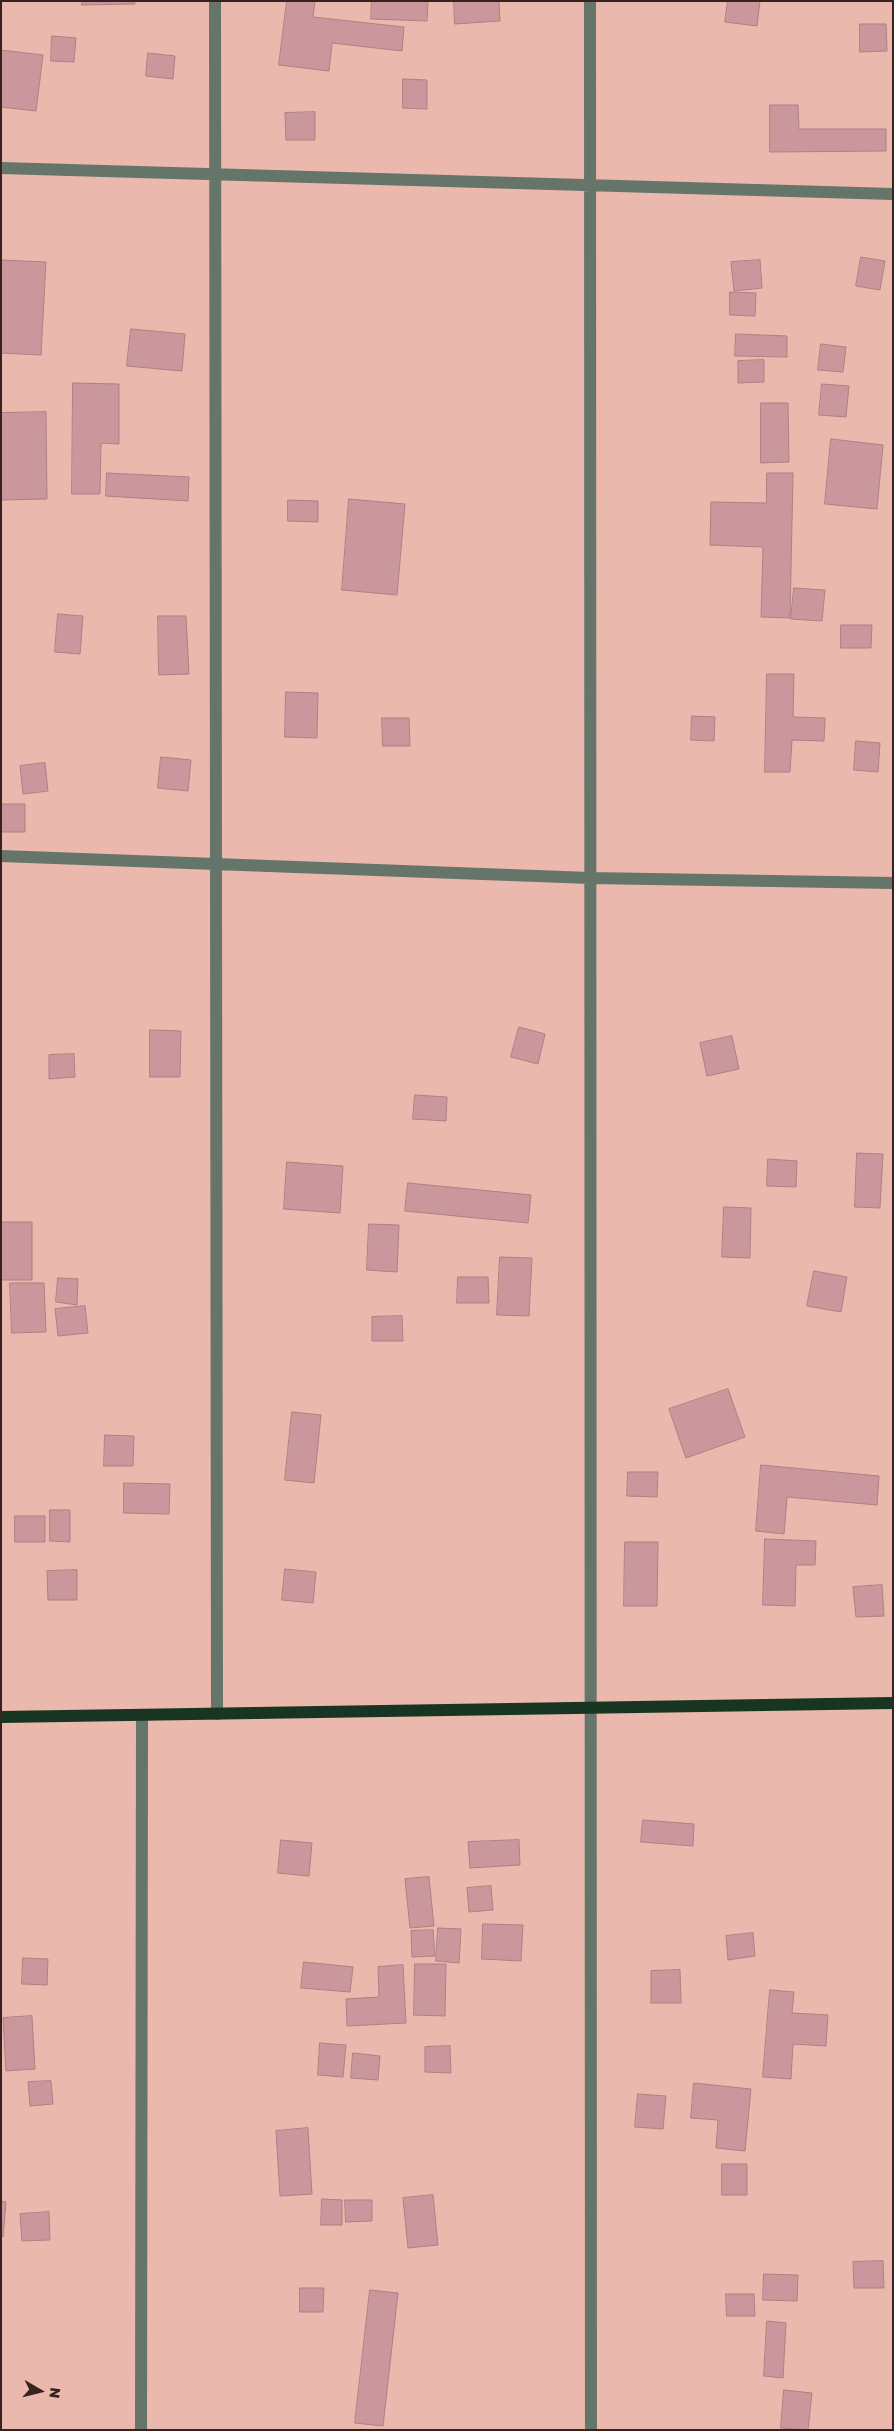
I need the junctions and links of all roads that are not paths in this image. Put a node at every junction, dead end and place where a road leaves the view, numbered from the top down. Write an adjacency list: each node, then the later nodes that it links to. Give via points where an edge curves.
1 (215, 1): 4 (street)
2 (590, 1): 5 (street)
3 (1, 168): 4 (street)
4 (215, 174): 5 (street); 8 (street)
5 (590, 185): 6 (street); 9 (street)
6 (893, 194)
7 (1, 856): 8 (street)
8 (216, 864): 9 (street); 13 (street)
9 (590, 878): 10 (street); 12 (street)
10 (893, 883)
11 (893, 1704): 12 (main road)
12 (591, 1708): 13 (main road); 17 (street)
13 (217, 1714): 14 (main road)
14 (142, 1715): 15 (main road); 16 (street)
15 (1, 1717)
16 (141, 2430)
17 (591, 2430)

